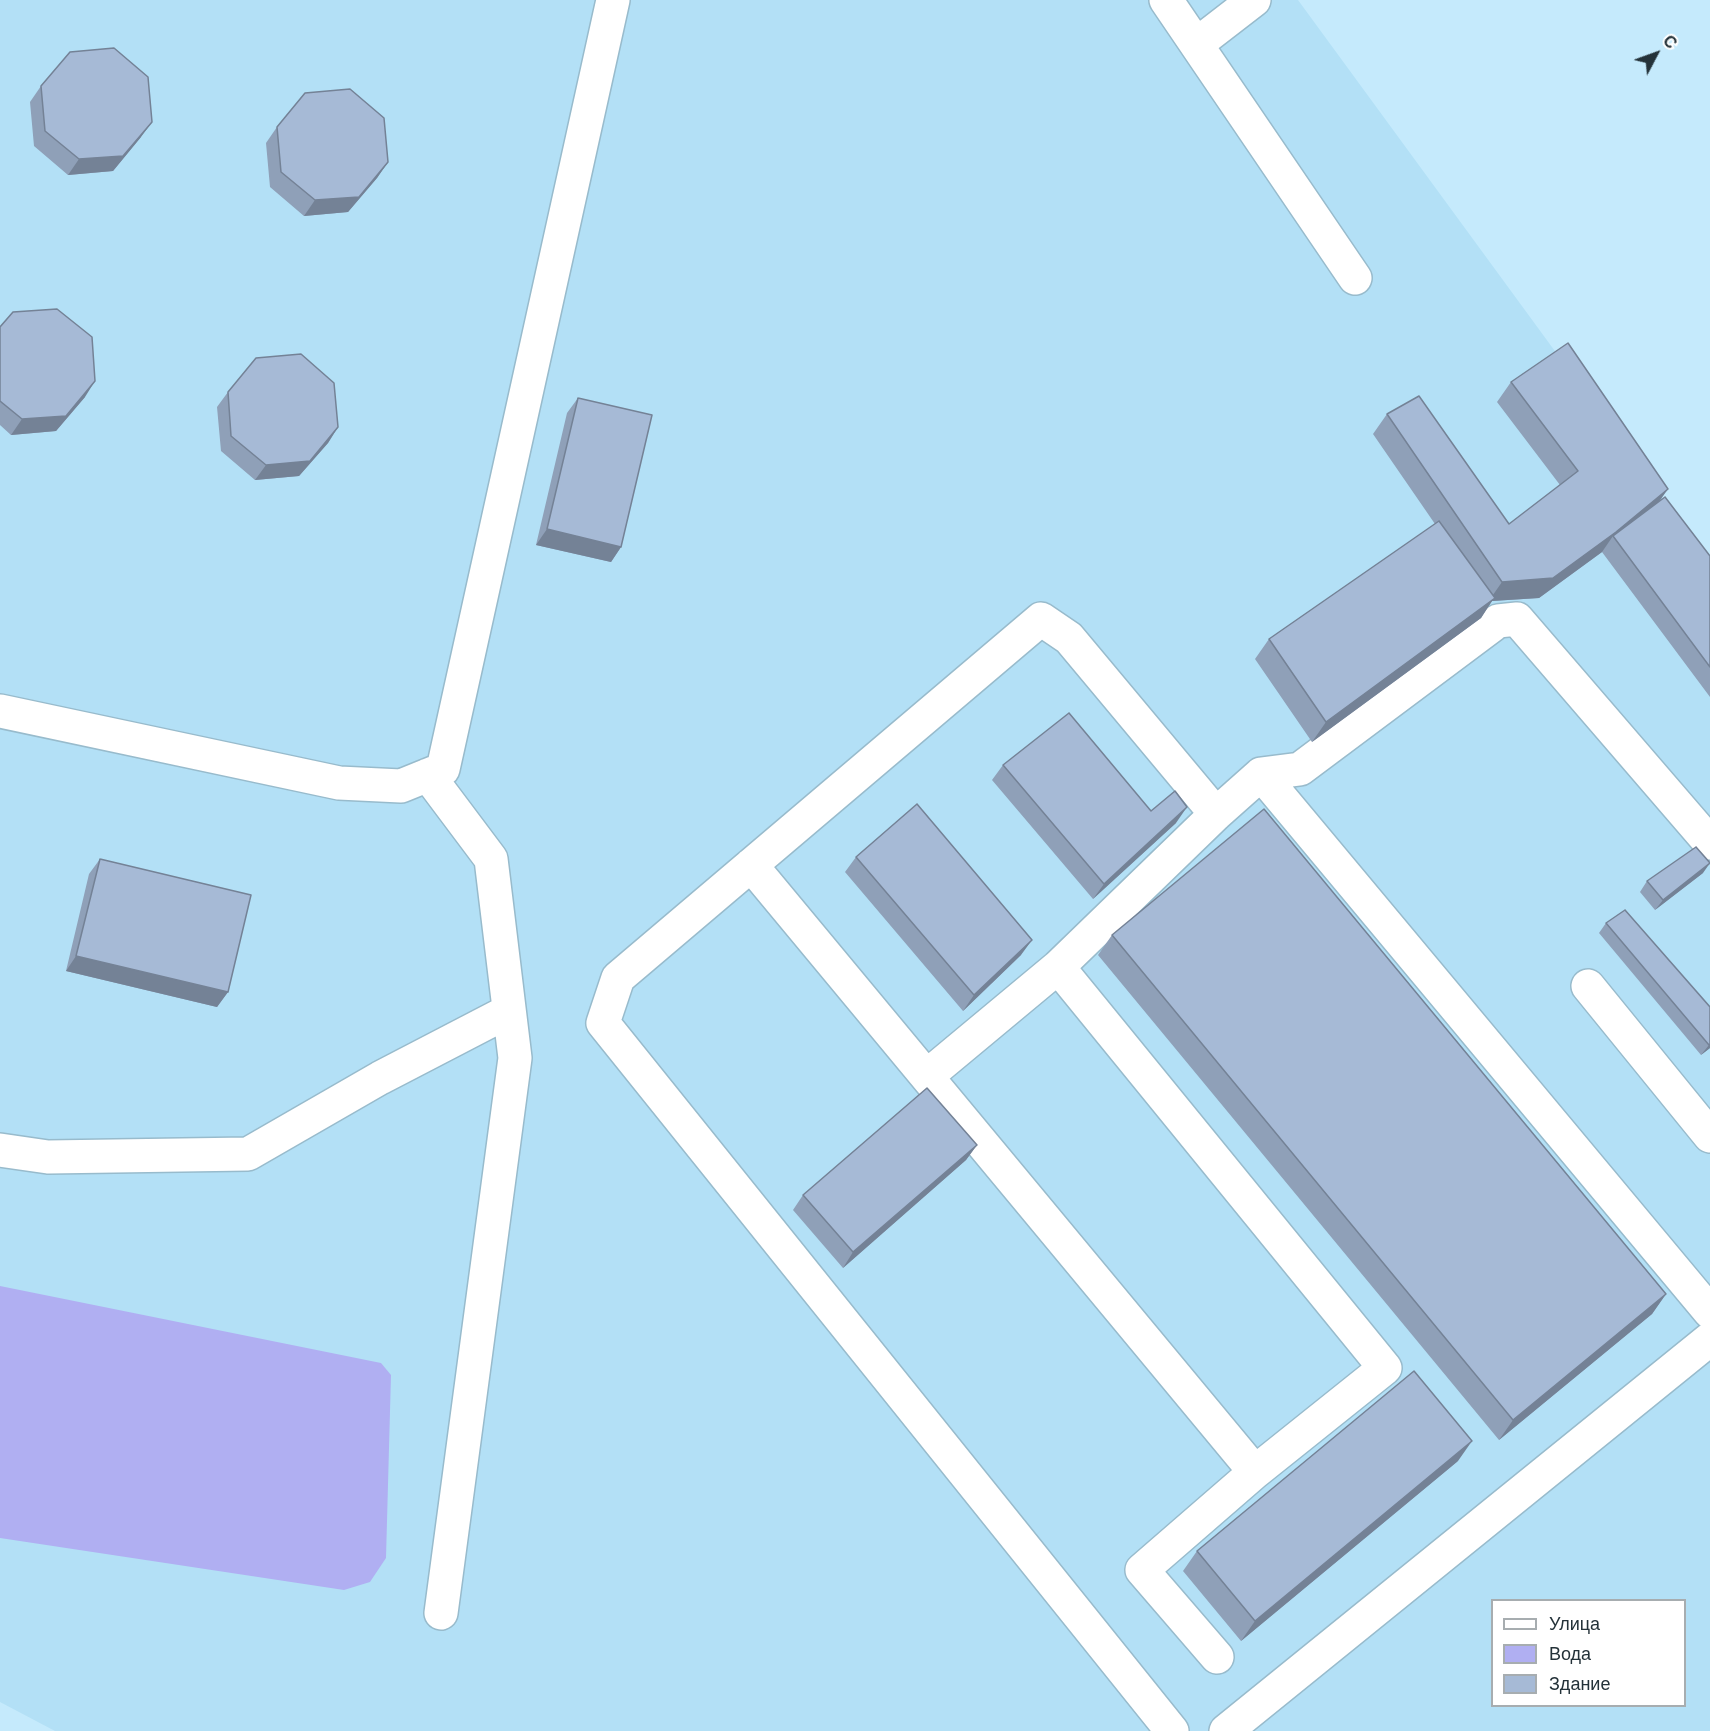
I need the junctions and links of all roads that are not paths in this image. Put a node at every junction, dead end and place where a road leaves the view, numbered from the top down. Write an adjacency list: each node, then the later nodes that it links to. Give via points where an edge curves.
1 (614, 0): 8 (street, via 443,770)
2 (1166, 0): 4 (street)
3 (1254, 0): 4 (street)
4 (1197, 44): 5 (street)
5 (1354, 278)
6 (0, 711): 8 (street, via 339,783 401,786)
7 (1262, 774): 9 (street); 10 (street, via 1300,769 1497,621 1516,619); 18 (street)
8 (428, 775): 14 (street, via 491,859)
9 (1215, 814): 11 (street, via 1069,638 1041,619); 12 (street)
10 (1710, 843)
11 (751, 865): 15 (street); 23 (street, via 618,978 603,1023)
12 (1058, 967): 15 (street); 20 (street, via 1385,1368)
13 (1588, 986): 16 (street)
14 (509, 1011): 17 (street, via 380,1078 248,1154 48,1157); 21 (street, via 515,1058)
15 (927, 1077): 20 (street)
16 (1710, 1136)
17 (0, 1150)
18 (1710, 1312)
19 (1710, 1339): 24 (street)
20 (1255, 1472): 22 (street, via 1142,1570)
21 (441, 1613)
22 (1217, 1657)
23 (1172, 1731)
24 (1226, 1731)

